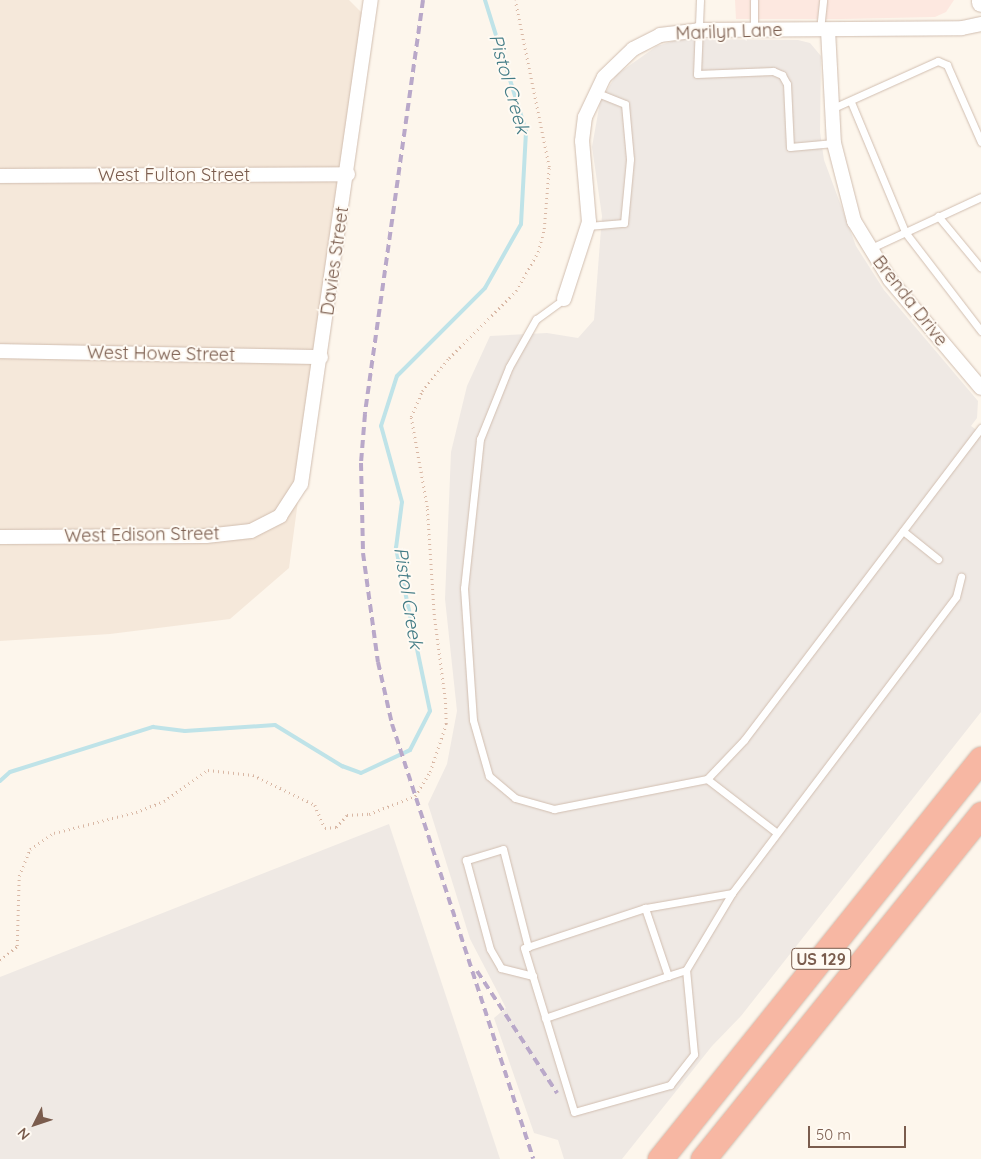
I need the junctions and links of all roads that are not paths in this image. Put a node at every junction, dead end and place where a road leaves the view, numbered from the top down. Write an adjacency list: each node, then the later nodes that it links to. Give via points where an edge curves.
1 (371, 0): 14 (street, Davies Street)
2 (700, 0): 7 (lane)
3 (754, 0): 6 (lane)
4 (823, 0): 8 (lane)
5 (981, 24): 8 (street, Marilyn Lane, via 962,28)
6 (754, 29): 7 (street, Marilyn Lane); 8 (street, Marilyn Lane)
7 (698, 30): 9 (street, Marilyn Lane, via 647,40 617,62); 13 (lane, via 697,74 773,71 782,75 787,84 790,147)
8 (824, 30): 11 (street, Brenda Drive)
9 (594, 92): 19 (street, Marilyn Lane, via 582,141); 19 (lane, via 625,104 630,159 624,223)
10 (850, 102): 11 (lane); 12 (lane, via 938,61 947,65); 20 (lane)
11 (830, 110): 13 (street, Brenda Drive)
12 (981, 142)
13 (834, 143): 21 (street, Brenda Drive, via 848,204)
14 (348, 174): 15 (street, West Fulton Street); 26 (street, Davies Street)
15 (0, 176)
16 (978, 198): 17 (lane); 18 (lane)
17 (981, 206)
18 (938, 216): 20 (lane); 22 (lane)
19 (588, 226): 23 (street, Marilyn Lane)
20 (905, 232): 21 (lane); 24 (lane)
21 (869, 249): 27 (street, Brenda Drive, via 914,310)
22 (981, 268)
23 (564, 299): 35 (lane, via 536,320 510,367 480,439 464,588 473,720 488,776 515,798 554,809)
24 (981, 331)
25 (0, 351): 26 (street, West Howe Street)
26 (321, 357): 29 (street, Davies Street, via 301,484)
27 (981, 388)
28 (981, 428): 30 (lane)
29 (280, 516): 31 (street, West Edison Street, via 251,531 206,536)
30 (903, 531): 32 (lane); 35 (lane, via 744,740)
31 (0, 537)
32 (938, 559)
33 (961, 576): 37 (lane, via 956,597)
34 (981, 759): 45 (highway, US 129)
35 (707, 779): 37 (lane)
36 (981, 814): 46 (highway, US 129)
37 (777, 833): 38 (lane)
38 (732, 893): 39 (lane); 41 (lane)
39 (645, 908): 40 (lane); 43 (lane)
40 (528, 947): 42 (lane, via 524,948); 42 (lane, via 503,849 466,860 490,950 501,968)
41 (686, 970): 43 (lane); 44 (lane, via 694,1054 670,1086 574,1112)
42 (533, 976): 44 (lane)
43 (668, 976): 44 (lane)
44 (545, 1018)
45 (660, 1159)
46 (703, 1159)

